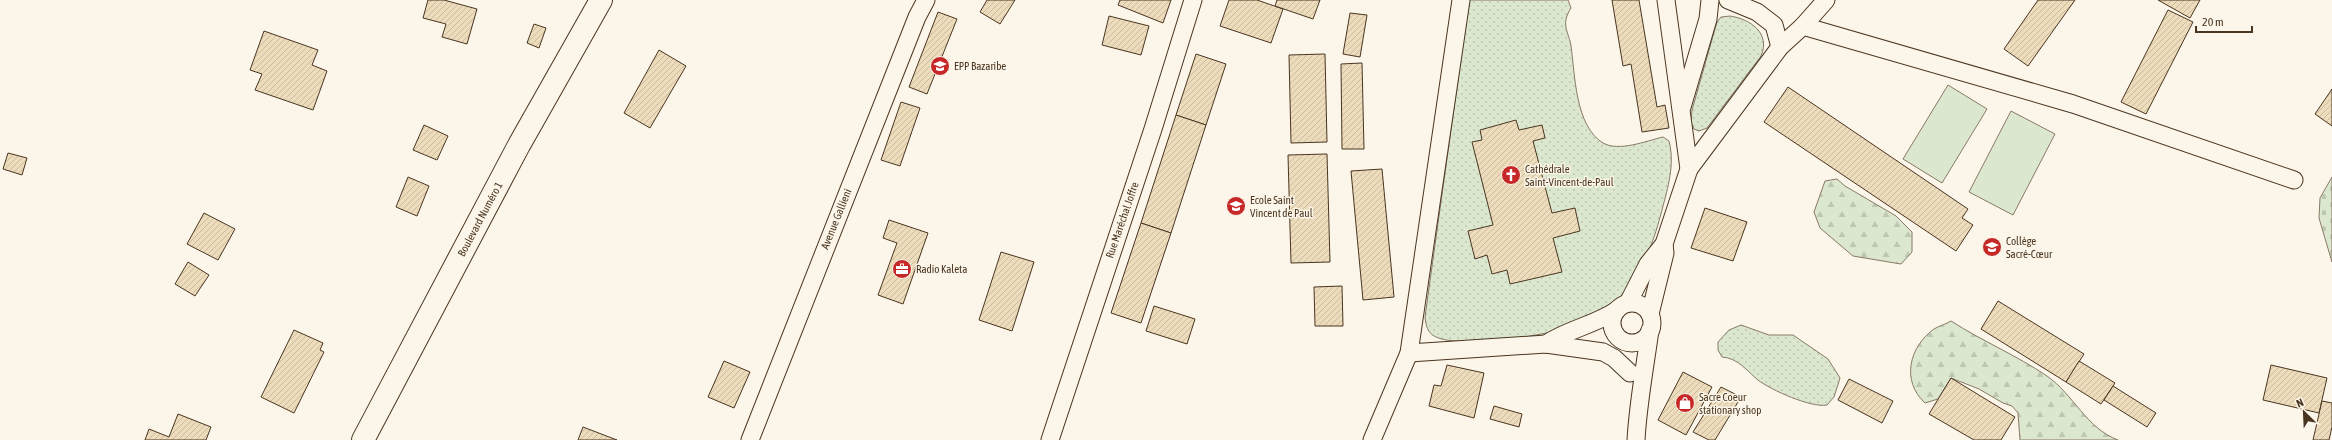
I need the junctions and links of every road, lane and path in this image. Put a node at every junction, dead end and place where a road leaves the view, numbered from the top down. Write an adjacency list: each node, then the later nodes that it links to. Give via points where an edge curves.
1 (601, 0): 23 (main road, Boulevard Numéro 1, via 519,145)
2 (926, 0): 24 (street, Avenue Gallieni, via 914,24)
3 (1192, 0): 25 (street, Rue Maréchal Joffre, via 1153,129)
4 (1461, 0): 20 (street)
5 (1666, 0): 11 (street)
6 (1710, 0): 11 (street, via 1704,34)
7 (1728, 0): 10 (street, via 1757,12 1770,21 1774,25)
8 (1826, 0): 9 (street)
9 (1803, 26): 10 (street); 13 (street, via 2073,104)
10 (1780, 47): 12 (street)
11 (1681, 111): 12 (street)
12 (1689, 168): 14 (street)
13 (2294, 180)
14 (1664, 244): 15 (street, via 1648,264); 16 (street, via 1664,261)
15 (1623, 307): 16 (street, via 1641,305); 17 (street, via 1614,315 1613,327); 18 (street, via 1602,320)
16 (1650, 322): 17 (street, via 1639,341); 22 (street, via 1642,395)
17 (1621, 339): 19 (street); 21 (street)
18 (1546, 344): 19 (street); 20 (street)
19 (1587, 348): 21 (street, via 1614,358)
20 (1409, 353): 26 (street)
21 (1630, 373): 22 (street, via 1633,395)
22 (1638, 406): 27 (street)
23 (363, 440)
24 (750, 440)
25 (1050, 440)
26 (1372, 440)
27 (1636, 440)

